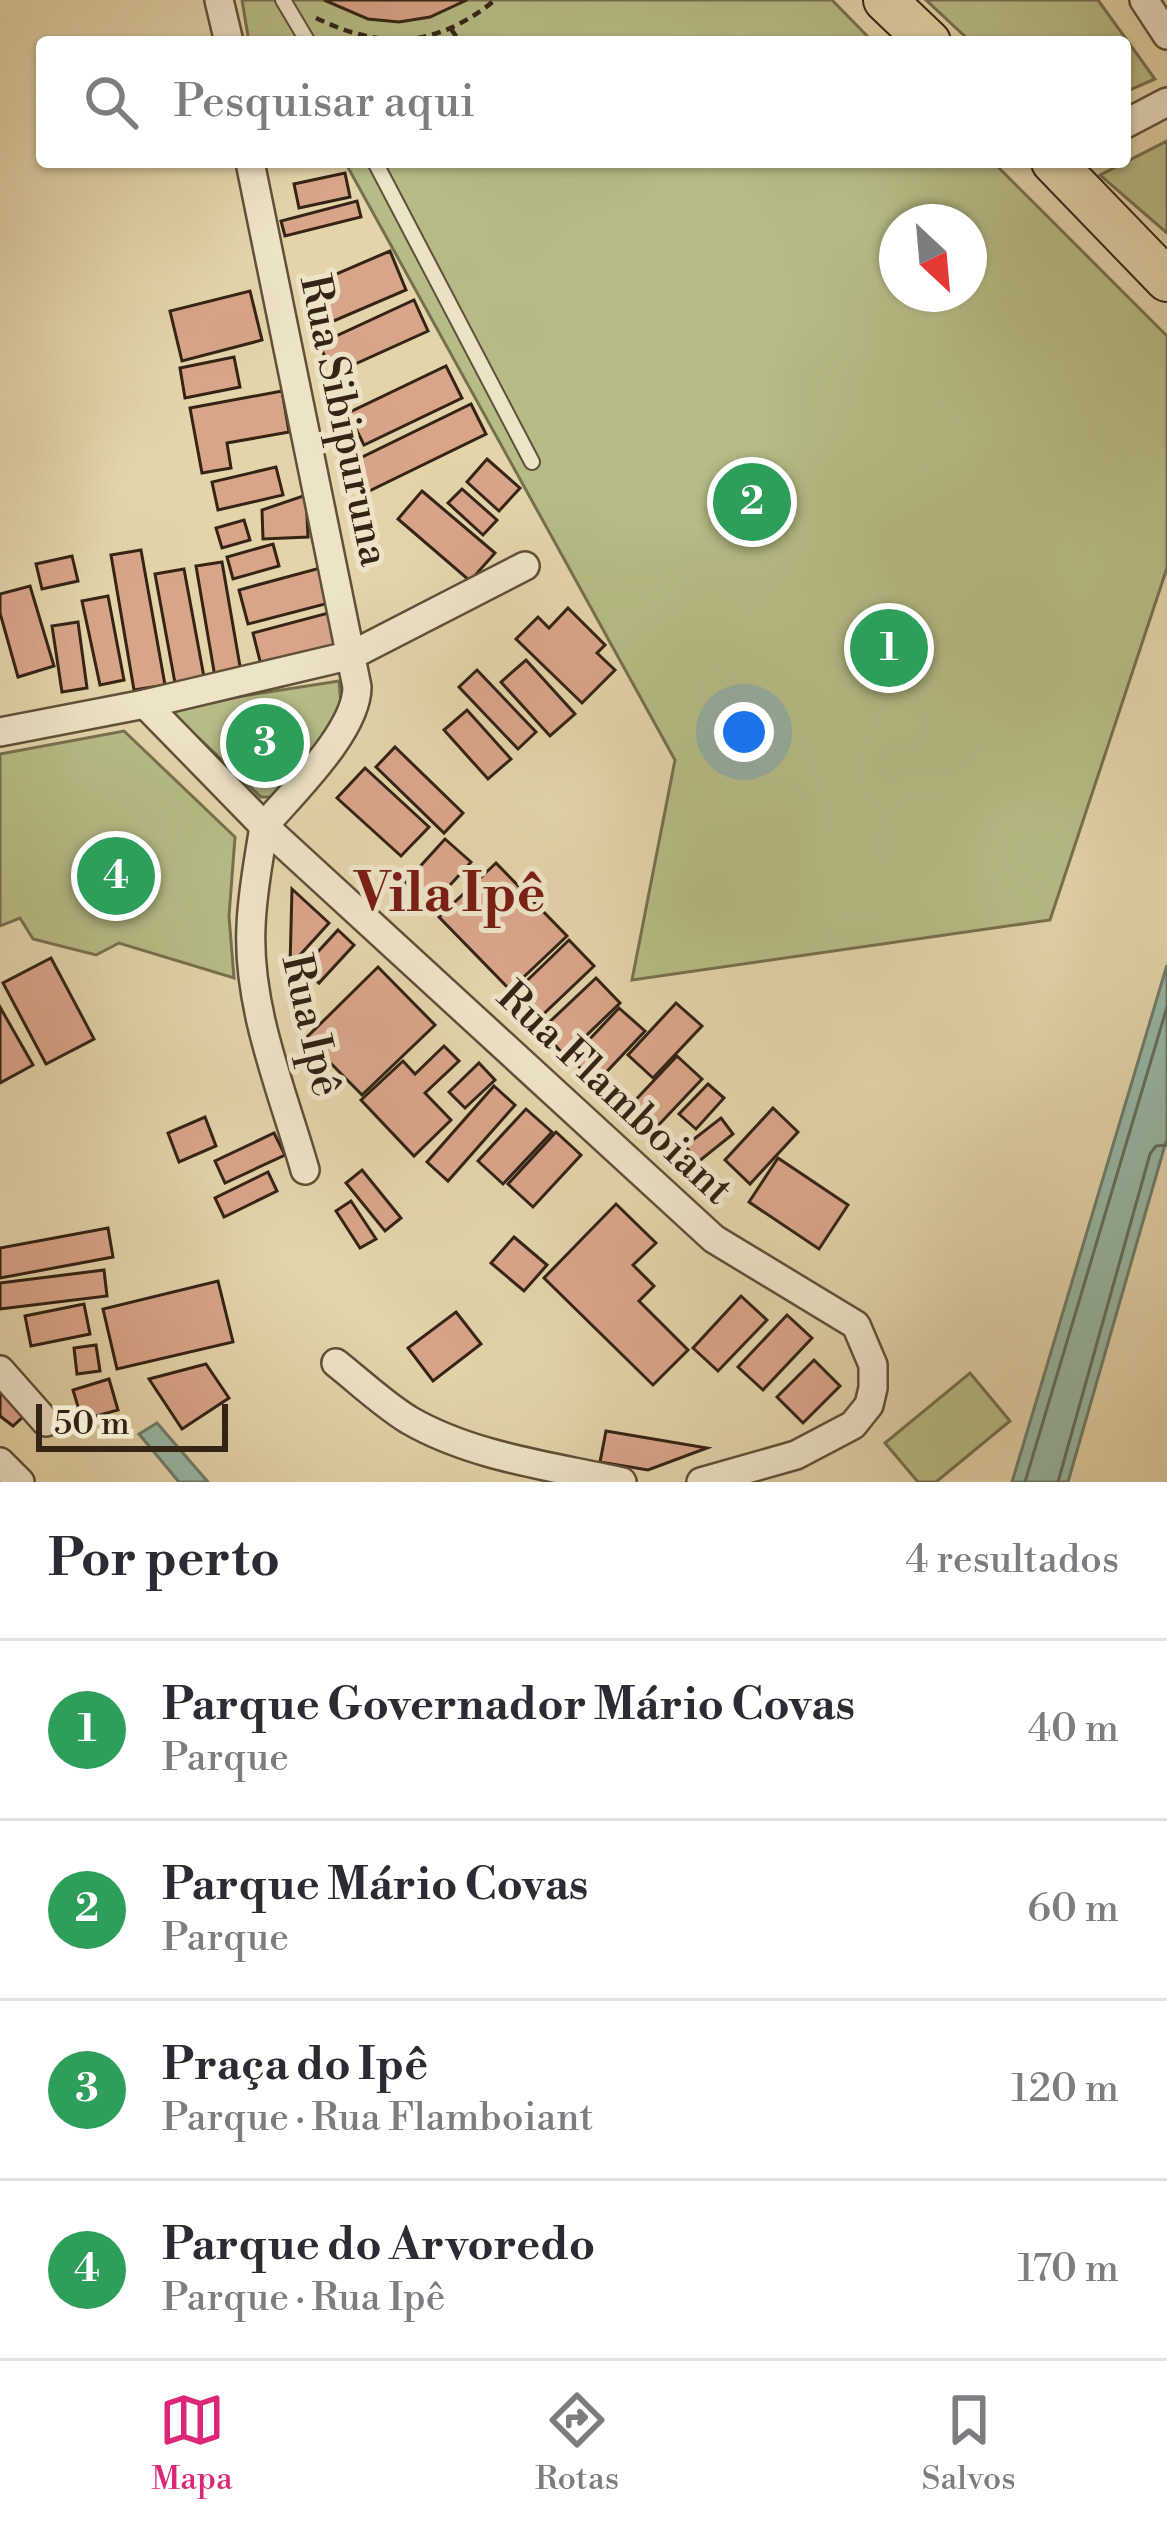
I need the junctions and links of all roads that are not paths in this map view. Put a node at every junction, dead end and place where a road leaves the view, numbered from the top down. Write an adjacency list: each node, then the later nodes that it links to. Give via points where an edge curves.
1 (219, 0): 6 (street)
2 (284, 0): 7 (lane)
3 (885, 0): 8 (main road)
4 (1144, 0): 5 (street)
5 (1167, 35)
6 (228, 36)
7 (305, 36)
8 (922, 36)
9 (1167, 101): 10 (street)
10 (1131, 121)
11 (251, 168): 17 (street, Rua Sibipuruna)
12 (377, 168): 15 (lane)
13 (1067, 168): 14 (main road)
14 (1167, 280)
15 (532, 462)
16 (525, 566): 17 (street)
17 (352, 655): 18 (street); 20 (street, Rua Sibipuruna, via 353,711)
18 (145, 704): 19 (street); 20 (street, Rua Flamboiant)
19 (0, 732)
20 (264, 826): 21 (street, Rua Ipê, via 253,962); 28 (street, Rua Flamboiant, via 714,1239 856,1325 873,1388 853,1425 796,1455)
21 (305, 1169)
22 (336, 1363): 27 (street, via 438,1435)
23 (0, 1370): 24 (street)
24 (46, 1422)
25 (0, 1462): 26 (street)
26 (20, 1482)
27 (622, 1482)
28 (700, 1482)

